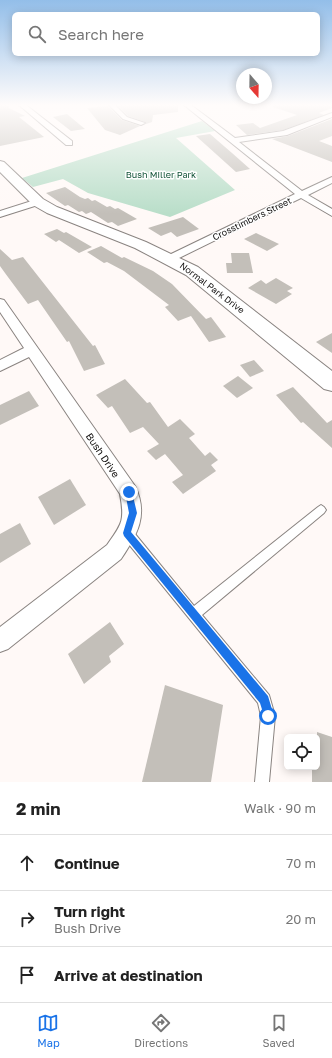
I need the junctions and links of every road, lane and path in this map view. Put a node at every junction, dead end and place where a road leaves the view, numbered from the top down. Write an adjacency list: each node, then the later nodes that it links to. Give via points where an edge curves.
1 (235, 141): 4 (street)
2 (0, 165): 5 (street, Normal Park Drive)
3 (332, 180): 4 (street, Crosstimbers Street)
4 (302, 195): 6 (street); 8 (street, Crosstimbers Street)
5 (38, 202): 7 (street); 8 (street, Normal Park Drive)
6 (332, 213)
7 (0, 214)
8 (171, 258): 12 (street, Normal Park Drive, via 192,271)
9 (0, 303): 10 (street, Bush Drive)
10 (31, 350): 11 (street); 14 (street, Bush Drive, via 129,492 133,513)
11 (0, 366)
12 (332, 383)
13 (321, 510): 15 (lane)
14 (127, 533): 15 (lane); 16 (street, Bush Drive, via 114,552)
15 (194, 614): 17 (lane, via 264,700 268,716)
16 (0, 641)
17 (262, 782)

